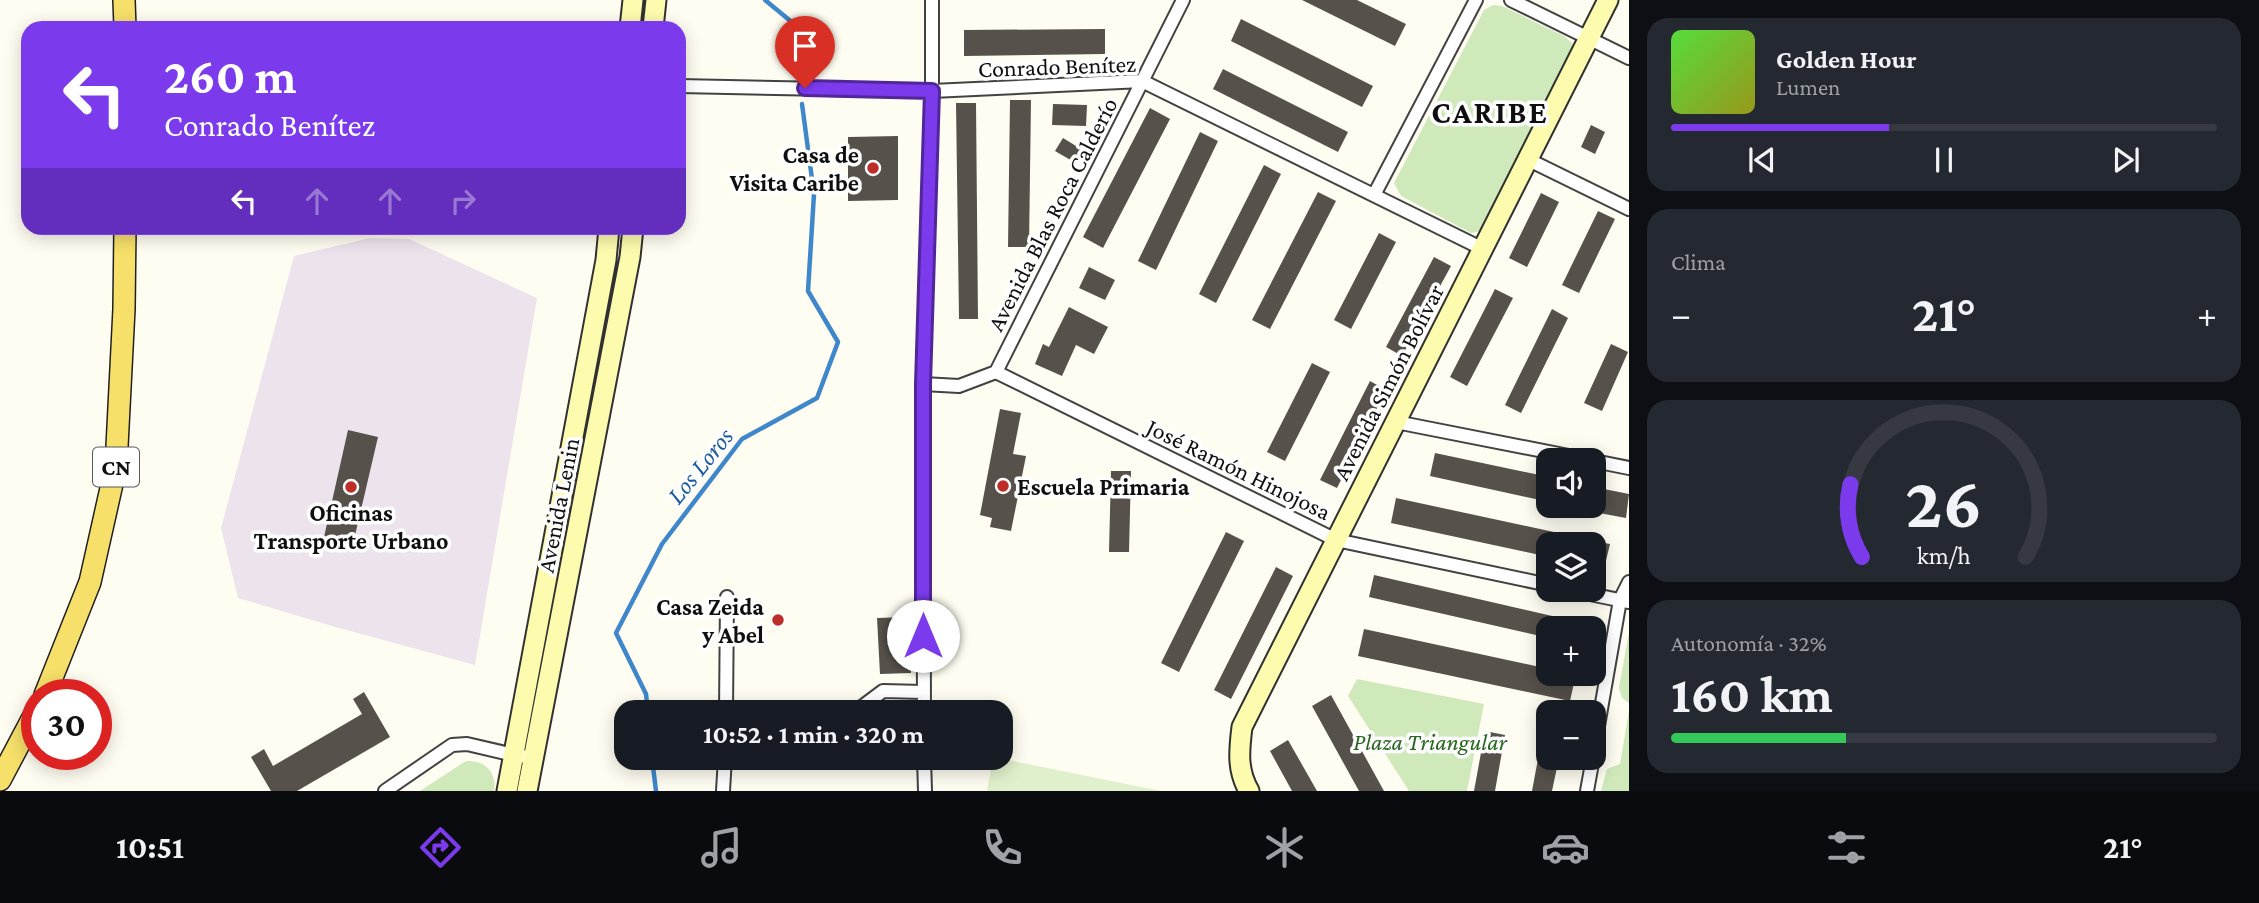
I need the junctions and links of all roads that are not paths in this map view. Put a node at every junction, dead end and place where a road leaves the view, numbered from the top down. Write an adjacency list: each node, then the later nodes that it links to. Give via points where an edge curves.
1 (124, 0): 9 (main road)
2 (633, 0): 10 (main road)
3 (656, 0): 11 (main road)
4 (932, 0): 16 (street)
5 (1183, 0): 14 (street, Avenida Blas Roca Calderío)
6 (1476, 0): 18 (street)
7 (1511, 0): 12 (street)
8 (1608, 0): 12 (main road, Avenida Simón Bolívar)
9 (125, 21)
10 (631, 21)
11 (654, 21)
12 (1589, 38): 13 (street); 17 (main road, Avenida Simón Bolívar)
13 (1629, 58)
14 (1142, 81): 16 (street, Conrado Benítez); 18 (street, Conrado Benítez); 24 (street, Avenida Blas Roca Calderío)
15 (686, 86): 16 (street, Conrado Benítez)
16 (932, 91): 25 (street)
17 (1529, 160): 19 (street); 23 (main road, Avenida Simón Bolívar)
18 (1374, 195): 23 (street, Conrado Benítez)
19 (1629, 209)
20 (125, 235): 36 (main road, CN, via 116,467 90,582)
21 (608, 235): 43 (main road, Avenida Lenin)
22 (632, 235): 44 (main road, Avenida Lenin)
23 (1483, 249): 26 (main road, Avenida Simón Bolívar)
24 (996, 372): 25 (street, via 959,386); 30 (street, José Ramón Hinojosa)
25 (923, 384): 37 (street)
26 (1396, 422): 27 (street); 30 (main road, Avenida Simón Bolívar)
27 (1536, 450)
28 (1606, 463): 29 (street)
29 (1629, 468)
30 (1336, 540): 31 (street, José Ramón Hinojosa); 54 (main road, Avenida Simón Bolívar, via 1242,727 1238,756)
31 (1536, 582)
32 (1629, 582): 35 (street)
33 (727, 597): 38 (street)
34 (1606, 597): 35 (street)
35 (1625, 601): 41 (street)
36 (51, 679)
37 (923, 692): 39 (street, via 883,691); 40 (street)
38 (726, 700)
39 (871, 700)
40 (923, 700)
41 (1604, 700)
42 (21, 740): 48 (main road)
43 (514, 755): 44 (street); 49 (street, via 452,745); 50 (main road, Avenida Lenin)
44 (534, 758): 51 (main road, Avenida Lenin)
45 (724, 770): 52 (street)
46 (924, 770): 53 (street)
47 (1591, 770): 55 (street)
48 (0, 780)
49 (385, 791)
50 (507, 791)
51 (527, 791)
52 (723, 791)
53 (925, 791)
54 (1249, 791)
55 (1587, 791)

